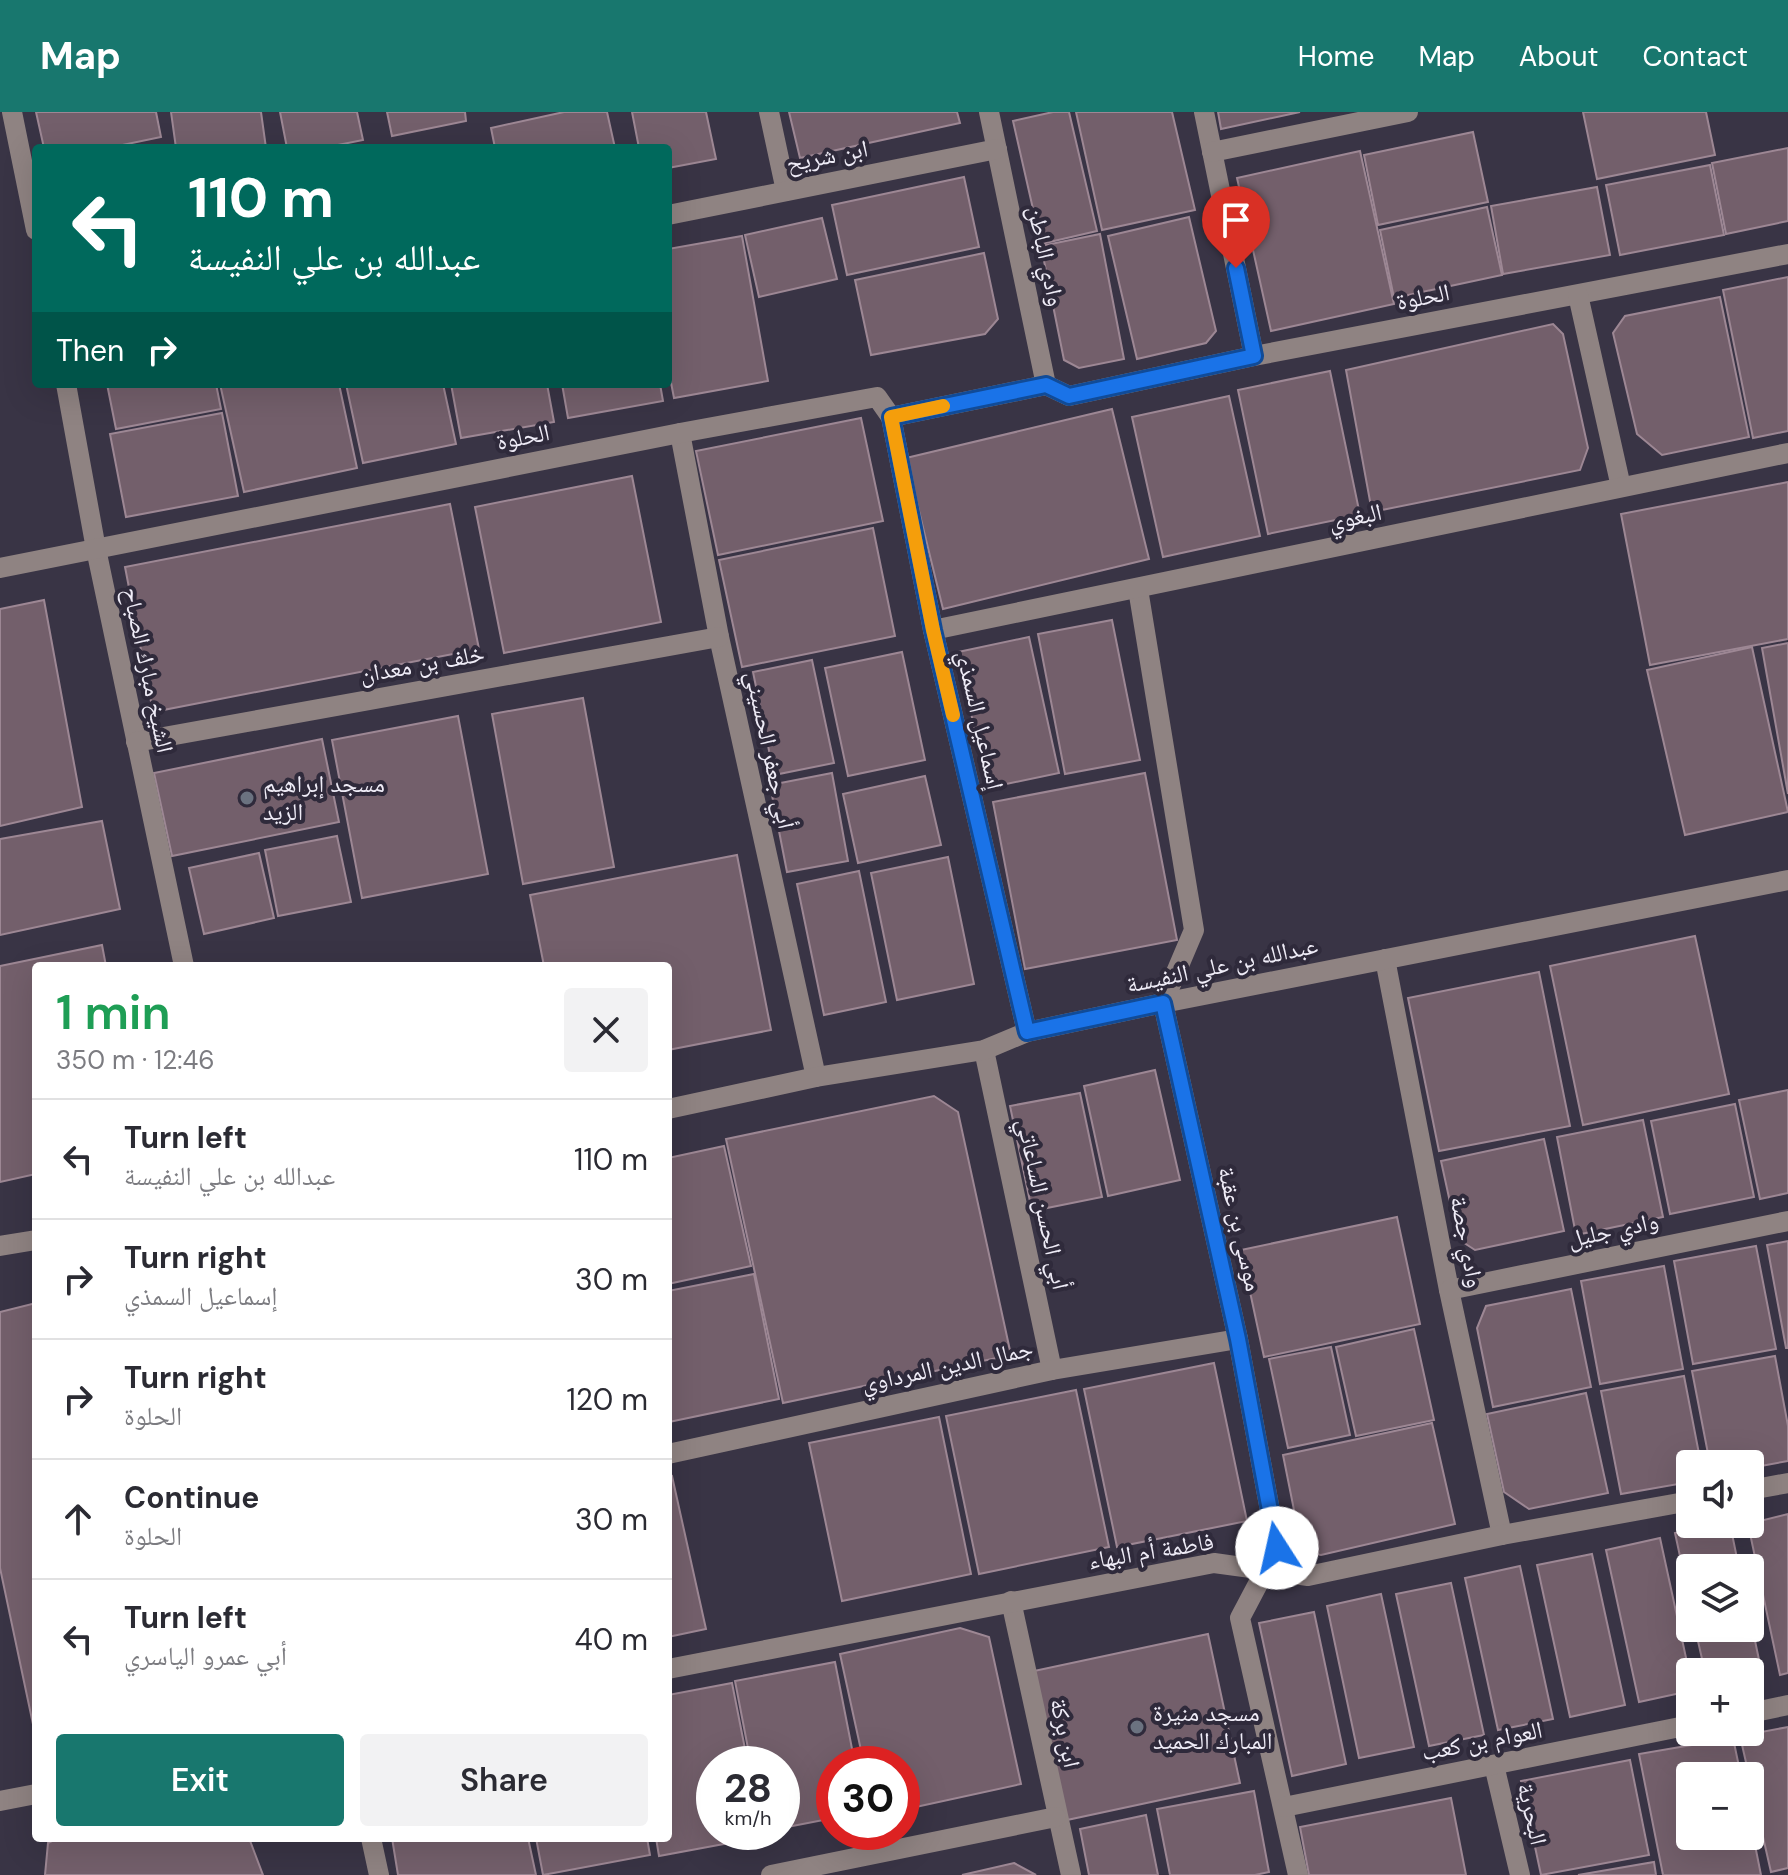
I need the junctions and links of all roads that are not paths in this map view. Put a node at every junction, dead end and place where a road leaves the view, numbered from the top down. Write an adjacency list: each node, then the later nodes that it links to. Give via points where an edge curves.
1 (12, 112): 9 (street)
2 (769, 112): 8 (street)
3 (989, 112): 6 (street, وادي الباطن)
4 (1204, 112): 7 (street)
5 (1408, 112): 7 (street)
6 (997, 149): 8 (street, ابن شريح); 14 (street, وادي الباطن)
7 (1212, 152): 13 (street)
8 (786, 191): 10 (street, ابن شريح)
9 (32, 210)
10 (672, 214)
11 (1788, 254): 12 (street, الحلوة)
12 (1578, 295): 13 (street, الحلوة); 19 (street)
13 (1254, 356): 14 (street, الحلوة, via 1069,396)
14 (1046, 385): 16 (street)
15 (67, 388): 20 (street, الشيخ مبارك الصباح)
16 (891, 417): 17 (street, الحلوة, via 877,397); 23 (street, إسماعيل السمذي)
17 (680, 433): 20 (street, الحلوة); 24 (street, أبي جعفر الحسيني)
18 (1788, 453): 19 (street, البغوي)
19 (1621, 487): 22 (street, البغوي)
20 (96, 549): 21 (street, الحلوة); 25 (street, الشيخ مبارك الصباح)
21 (0, 568)
22 (1138, 589): 23 (street, البغوي); 29 (street, via 1194,930)
23 (933, 630): 30 (street, إسماعيل السمذي)
24 (719, 637): 25 (street, خلف بن معدان); 32 (street, أبي جعفر الحسيني)
25 (136, 742): 28 (street, الشيخ مبارك الصباح)
26 (1788, 880): 27 (street, عبدالله بن علي النفيسة)
27 (1385, 959): 29 (street, عبدالله بن علي النفيسة); 37 (street, وادي جصة)
28 (183, 962)
29 (1163, 1003): 30 (street, عبدالله بن علي النفيسة); 38 (street, موسى بن عقبة)
30 (1027, 1032): 31 (street, عبدالله بن علي النفيسة)
31 (984, 1050): 32 (street, عبدالله بن علي النفيسة); 39 (street, أبي الحسن الساعاتي)
32 (816, 1077): 33 (street, عبدالله بن علي النفيسة)
33 (672, 1108)
34 (1788, 1221): 37 (street, وادي جليل)
35 (32, 1241): 36 (street)
36 (0, 1246)
37 (1449, 1290): 44 (street, وادي جصة)
38 (1238, 1339): 39 (street, جمال الدين المرداوي); 45 (street, موسى بن عقبة, via 1277,1548)
39 (1052, 1370): 40 (street, جمال الدين المرداوي)
40 (672, 1453)
41 (1788, 1483): 42 (street)
42 (1764, 1487)
43 (1676, 1504): 44 (street, فاطمة أم البهاء)
44 (1502, 1535): 45 (street, فاطمة أم البهاء, via 1308,1576)
45 (1264, 1568): 46 (street, فاطمة أم البهاء, via 1214,1563); 54 (street, موسى بن عقبة, via 1240,1618)
46 (1011, 1601): 47 (street, فاطمة أم البهاء); 55 (street, ابن بركة)
47 (672, 1668)
48 (1788, 1705): 49 (street)
49 (1764, 1710)
50 (1676, 1728): 51 (street, العوام بن كعب)
51 (1494, 1765): 54 (street, العوام بن كعب); 61 (street, البحرية)
52 (32, 1795): 53 (street)
53 (0, 1801)
54 (1284, 1807): 60 (street, موسى بن عقبة)
55 (1056, 1817): 58 (street); 59 (street, ابن بركة)
56 (372, 1842): 57 (street)
57 (379, 1875)
58 (771, 1875)
59 (1071, 1875)
60 (1298, 1875)
61 (1520, 1875)

